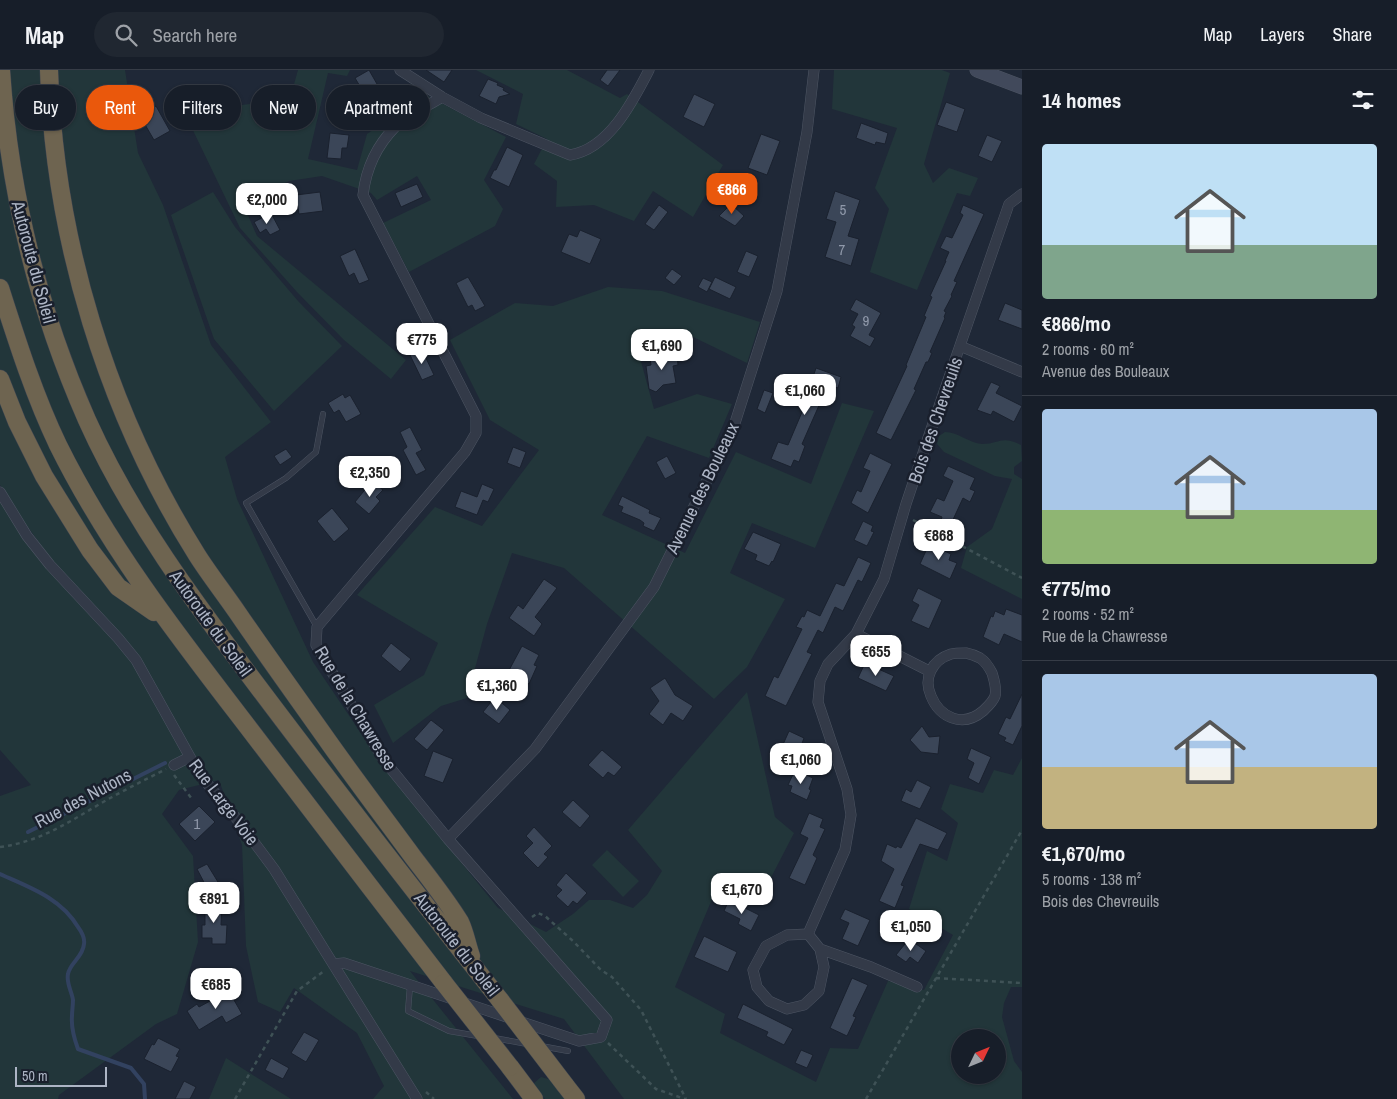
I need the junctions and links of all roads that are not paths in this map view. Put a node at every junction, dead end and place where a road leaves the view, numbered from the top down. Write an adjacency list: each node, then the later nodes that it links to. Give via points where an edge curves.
1 (0, 70): 26 (highway, Autoroute du Soleil, via 11,170 42,301 87,421 121,487 157,548 201,611)
2 (49, 70): 26 (highway, via 62,202 76,269 102,355 143,455 197,555 461,924)
3 (400, 70): 8 (street)
4 (650, 70): 8 (street, via 611,131 578,154 570,155 481,118)
5 (814, 70): 22 (street, Avenue des Bouleaux, via 807,132 778,292 734,426 654,587 535,749)
6 (977, 70): 7 (main road)
7 (1022, 87)
8 (442, 97): 17 (street, Rue de la Chawresse, via 396,125 371,159 363,195 476,416 476,433 465,452)
9 (1022, 194): 11 (street, Bois des Chevreuils, via 1009,204)
10 (0, 288): 16 (highway, Autoroute du Soleil, via 57,443 110,538)
11 (960, 346): 12 (street, Bois des Chevreuils); 18 (street, Bois des Chevreuils, via 884,579)
12 (1022, 372)
13 (0, 379): 16 (highway, via 16,422 44,476 90,550 118,587)
14 (323, 414): 17 (lane, via 316,452 286,478 246,503)
15 (0, 492): 20 (street, Rue Large Voie, via 27,536 50,565 136,660)
16 (165, 619): 31 (highway, Autoroute du Soleil, bridge)
17 (317, 627): 22 (street, Rue de la Chawresse, via 316,644 383,759)
18 (856, 634): 19 (street); 23 (street, Bois des Chevreuils, via 828,664 820,681 818,702 851,815 846,850)
19 (929, 671): 19 (street, via 928,690 934,703 944,714 954,718 965,720 978,715 995,696 995,682 989,667 980,658 966,653 951,654)
20 (190, 757): 21 (street); 25 (street, Rue Large Voie, via 200,775 274,869)
21 (171, 767)
22 (448, 839): 27 (street, Rue de la Chawresse, via 607,1020 601,1036 579,1041)
23 (808, 934): 24 (street); 24 (street, via 788,935 766,946 753,970 757,987 769,1001 787,1009 804,1005 819,991 824,967)
24 (820, 948): 28 (street)
25 (333, 964): 27 (street, via 344,963); 30 (street, Rue Large Voie)
26 (475, 968): 32 (highway, Autoroute du Soleil, bridge)
27 (410, 986): 29 (lane, via 408,1011 449,1031)
28 (918, 987)
29 (568, 1051)
30 (418, 1099)
31 (534, 1099)
32 (576, 1099)

